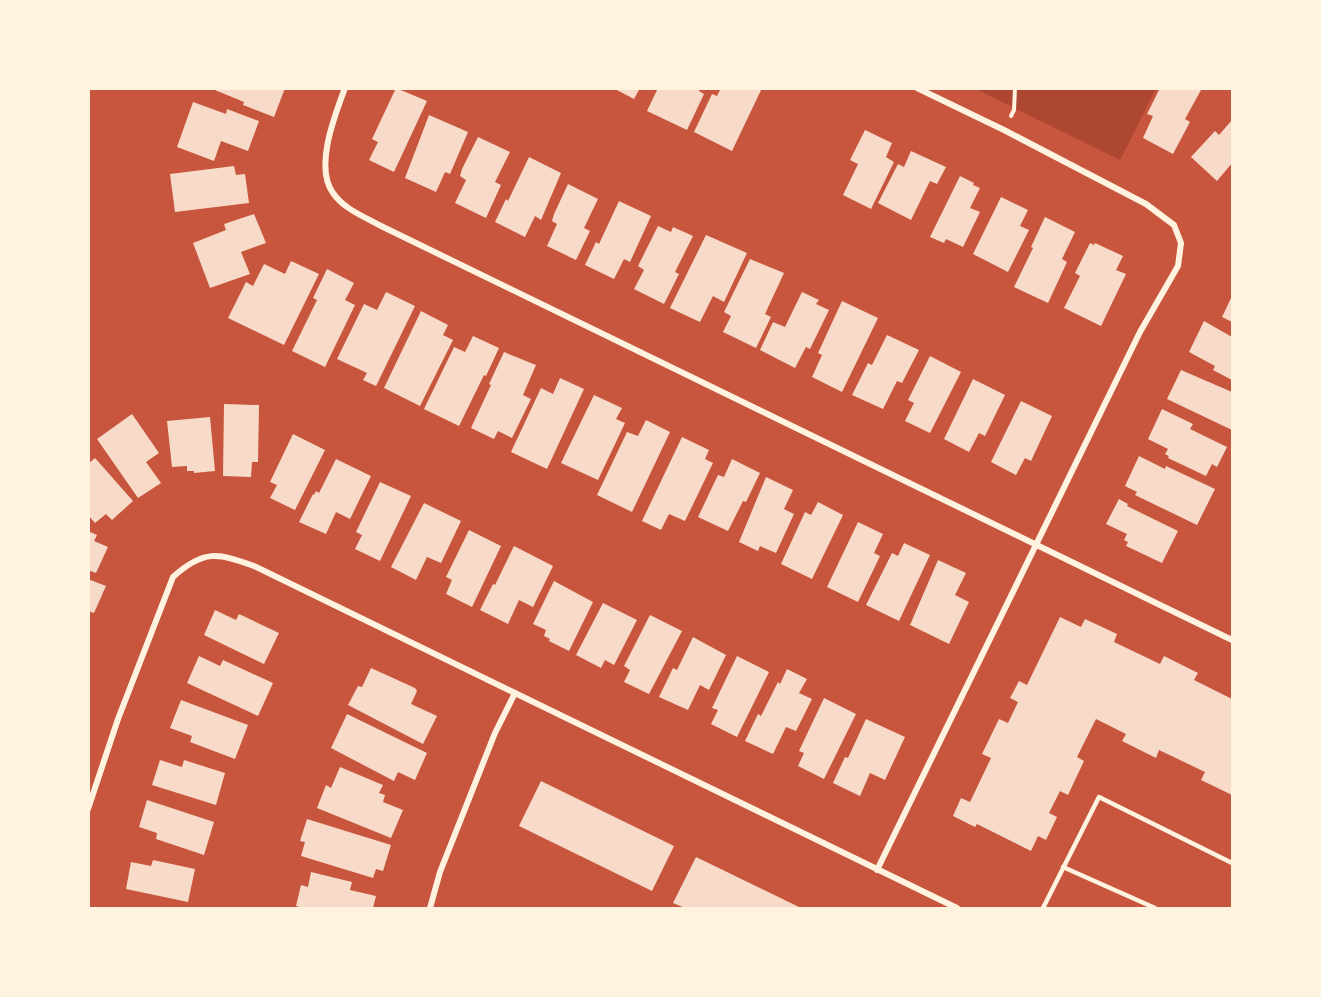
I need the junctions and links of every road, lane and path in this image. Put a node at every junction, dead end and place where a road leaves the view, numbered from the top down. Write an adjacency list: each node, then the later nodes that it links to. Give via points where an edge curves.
1 (345, 88): 5 (street, via 332,125 325,167 331,192 346,207)
2 (917, 88): 5 (street, via 1146,204 1174,225 1181,243 1178,266 1140,332)
3 (1015, 88): 4 (path)
4 (1014, 110)
5 (1037, 544): 6 (street); 11 (street)
6 (1233, 640)
7 (515, 693): 8 (street, via 254,566 224,555 204,557 187,564 173,577); 11 (street); 12 (street, via 440,872)
8 (88, 809)
9 (1233, 863): 10 (lane, via 1099,797)
10 (1063, 867): 14 (lane); 15 (lane)
11 (877, 870): 13 (street)
12 (430, 909)
13 (957, 909)
14 (1043, 909)
15 (1155, 909)

